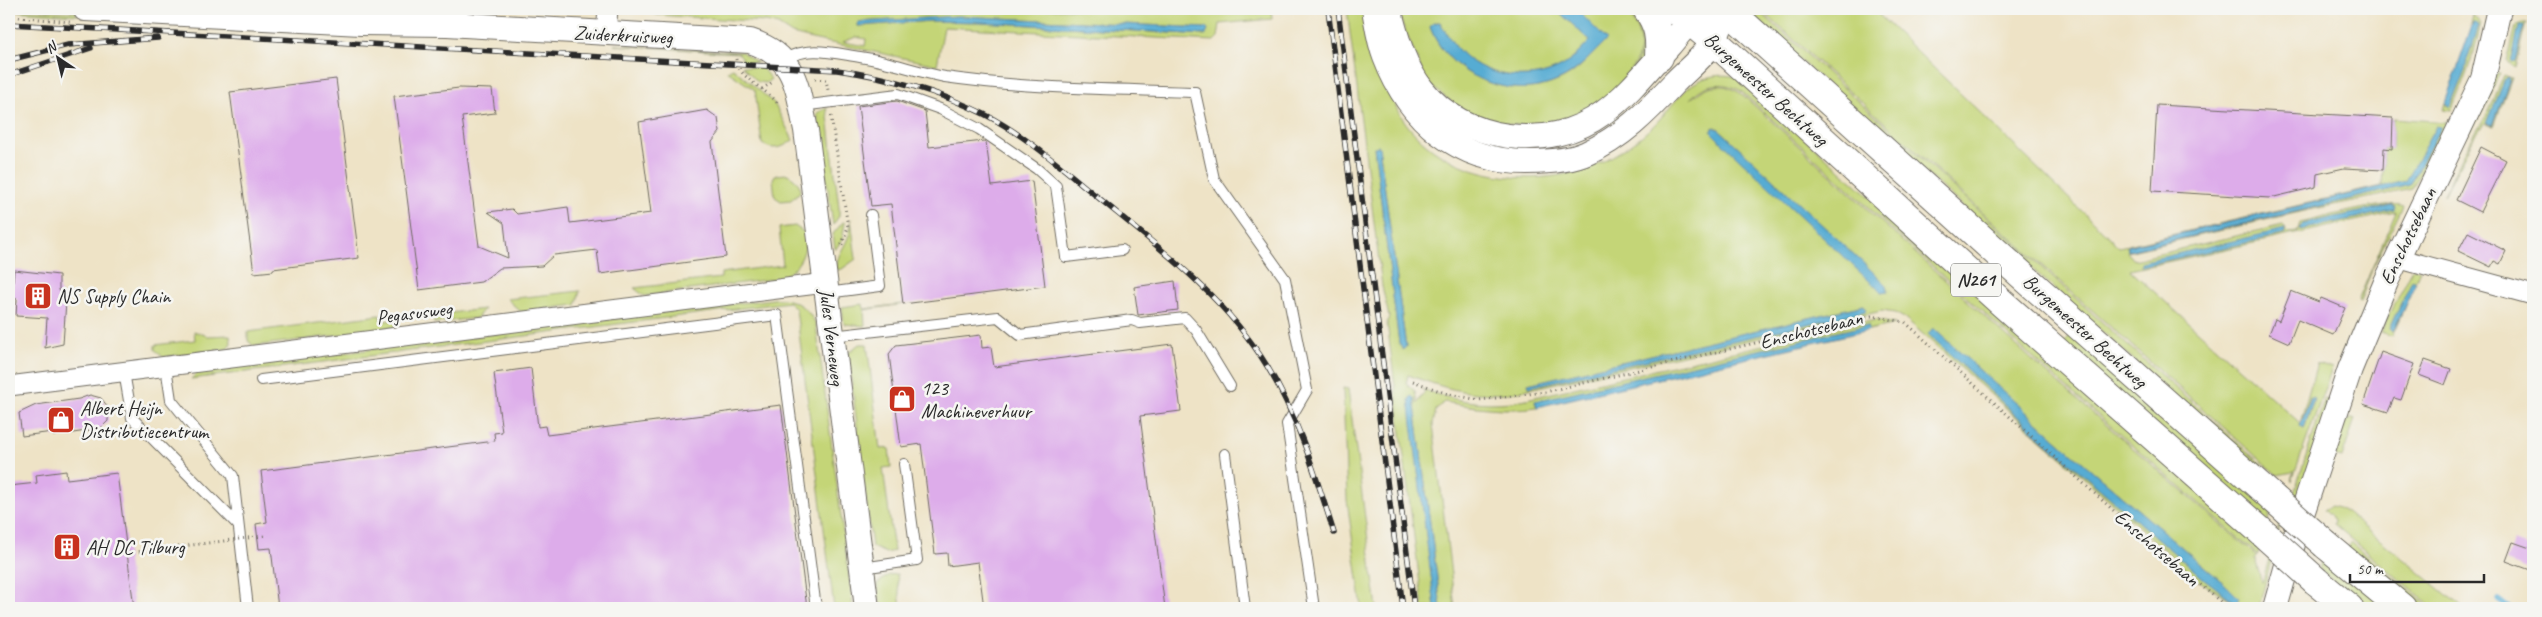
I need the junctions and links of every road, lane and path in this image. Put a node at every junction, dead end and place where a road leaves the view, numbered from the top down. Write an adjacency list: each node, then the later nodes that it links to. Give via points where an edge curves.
1 (85, 9): 9 (street, Zuiderkruisweg)
2 (359, 9): 12 (street, Zuiderkruisweg)
3 (608, 9): 13 (street)
4 (1374, 9): 14 (street, via 1384,55 1396,82 1421,117 1449,140 1475,154 1505,162 1545,162 1585,154 1620,135)
5 (1390, 9): 15 (street, via 1399,46 1423,90 1462,121 1514,138 1544,137 1576,128 1602,114 1630,90)
6 (1647, 9): 15 (main road, via 1654,18 1660,37)
7 (1726, 9): 11 (street); 14 (street); 44 (main road, Burgemeester Bechtweg / N261, bridge, via 2326,545)
8 (2500, 9): 20 (street, Enschotsebaan, via 2482,79)
9 (126, 10): 10 (street, Zuiderkruisweg)
10 (162, 11): 12 (street, Zuiderkruisweg, via 361,23)
11 (1683, 15): 14 (main road, Burgemeester Bechtweg / N261); 15 (street)
12 (447, 24): 13 (street, Zuiderkruisweg)
13 (606, 34): 16 (street, Zuiderkruisweg, via 750,40 765,46)
14 (1714, 41): 43 (main road, Burgemeester Bechtweg / N261, bridge, via 2003,304)
15 (1659, 57)
16 (786, 63): 17 (street, Jules Verneweg, via 795,81); 40 (lane, via 796,52 811,50 872,58 943,76 1032,86 1195,92 1214,179 1285,279 1307,390 1287,424)
17 (801, 106): 19 (lane, via 898,94 940,109 1004,144 1056,186 1066,257); 21 (street, Jules Verneweg)
18 (871, 215): 21 (lane, via 880,286)
19 (1122, 250)
20 (2397, 258): 22 (street); 42 (street, Enschotsebaan, via 2350,369 2298,526)
21 (826, 288): 23 (street, Jules Verneweg); 24 (street, Pegasusweg)
22 (2533, 296)
23 (832, 336): 29 (lane, via 998,317 1020,335 1132,320 1140,323 1185,318 1196,330); 35 (street, Jules Verneweg)
24 (166, 367): 25 (street, Pegasusweg); 32 (lane, via 171,400 233,476)
25 (124, 372): 28 (street, Pegasusweg); 32 (lane, via 132,418)
26 (261, 380): 37 (lane, via 777,315)
27 (1413, 381): 41 (path, Enschotsebaan, via 1445,393 1479,400 1536,393 1871,316 1905,322 2134,529)
28 (9, 386)
29 (1230, 386)
30 (1225, 454): 39 (lane)
31 (904, 464): 35 (lane, via 917,560)
32 (238, 525): 36 (lane)
33 (264, 536): 34 (path, bridge)
34 (118, 554)
35 (862, 568): 38 (street, Jules Verneweg)
36 (248, 608)
37 (816, 608)
38 (867, 608)
39 (1245, 608)
40 (1314, 608)
41 (2228, 608)
42 (2275, 608)
43 (2349, 608)
44 (2402, 608)

